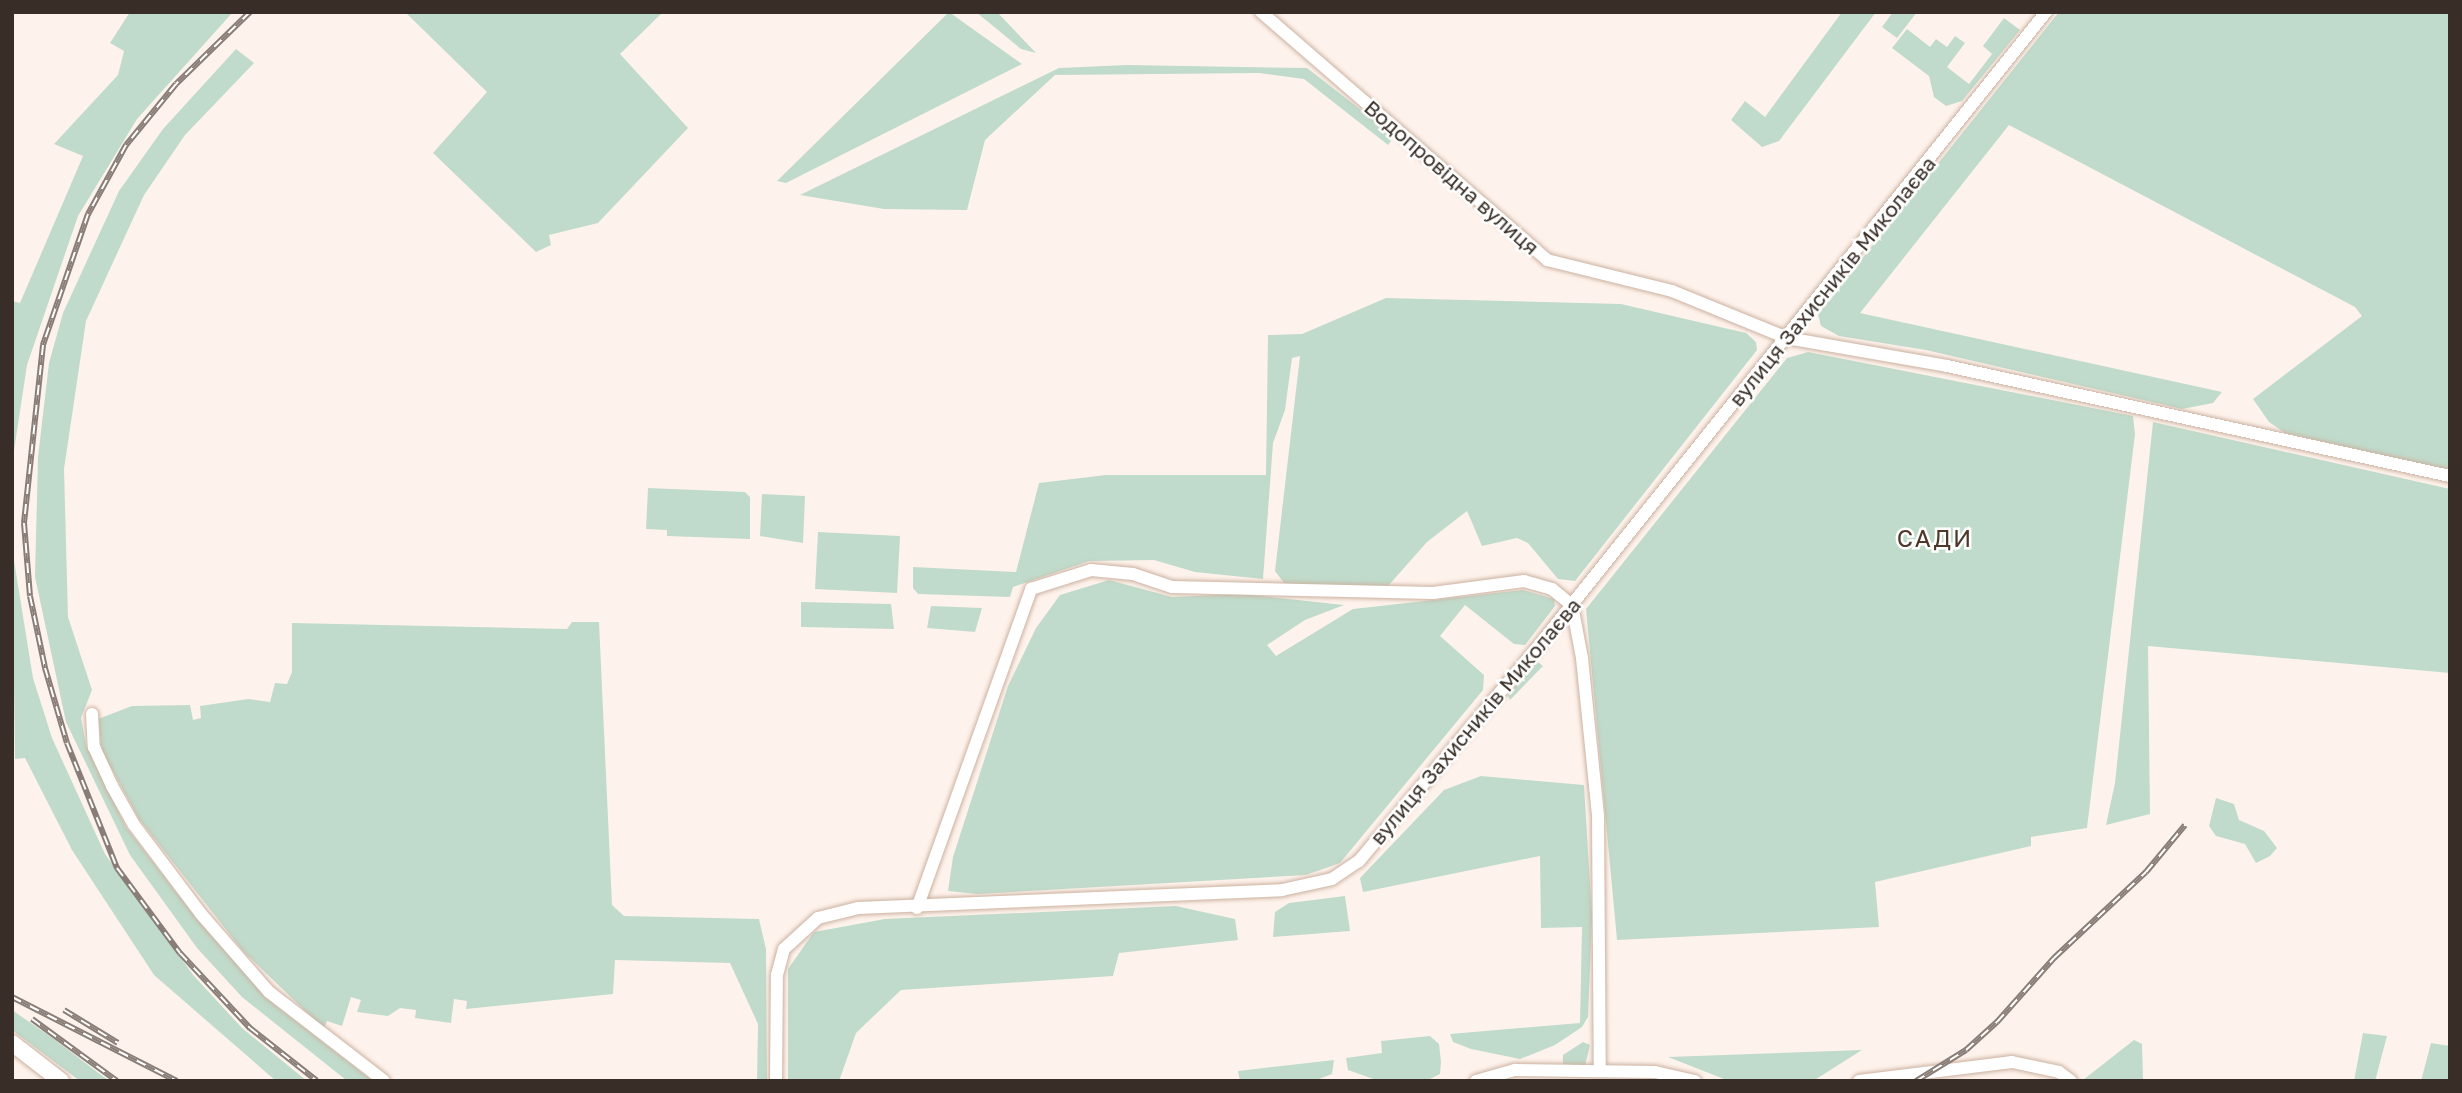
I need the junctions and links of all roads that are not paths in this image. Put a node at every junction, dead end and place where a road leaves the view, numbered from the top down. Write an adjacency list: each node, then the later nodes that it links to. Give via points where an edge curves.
1 (1261, 12): 3 (street, Водопровідна вулиця, via 1547,260 1672,291)
2 (2046, 12): 3 (street, вулиця Захисників Миколаєва)
3 (1787, 338): 4 (street, Водопровідна вулиця, via 1947,366); 5 (street, вулиця Захисників Миколаєва)
4 (2450, 476)
5 (1572, 605): 7 (street, вулиця Захисників Миколаєва, via 1359,861 1332,880 1282,890); 7 (street, via 1552,589 1524,581 1433,593 1172,587 1133,574 1091,570 1031,589); 9 (street, via 1598,816)
6 (92, 714): 11 (street, via 94,747 111,786 201,914 269,992)
7 (917, 908): 12 (street, вулиця Захисників Миколаєва, via 858,908 818,918 797,932 784,948 777,975)
8 (12, 1043): 10 (main road)
9 (1600, 1071): 13 (street, via 1515,1070); 14 (street, via 1654,1072)
10 (61, 1081)
11 (384, 1081)
12 (776, 1081)
13 (1476, 1081)
14 (1695, 1081)
15 (1859, 1081): 16 (street, via 2012,1062 2059,1072)
16 (2071, 1081)

